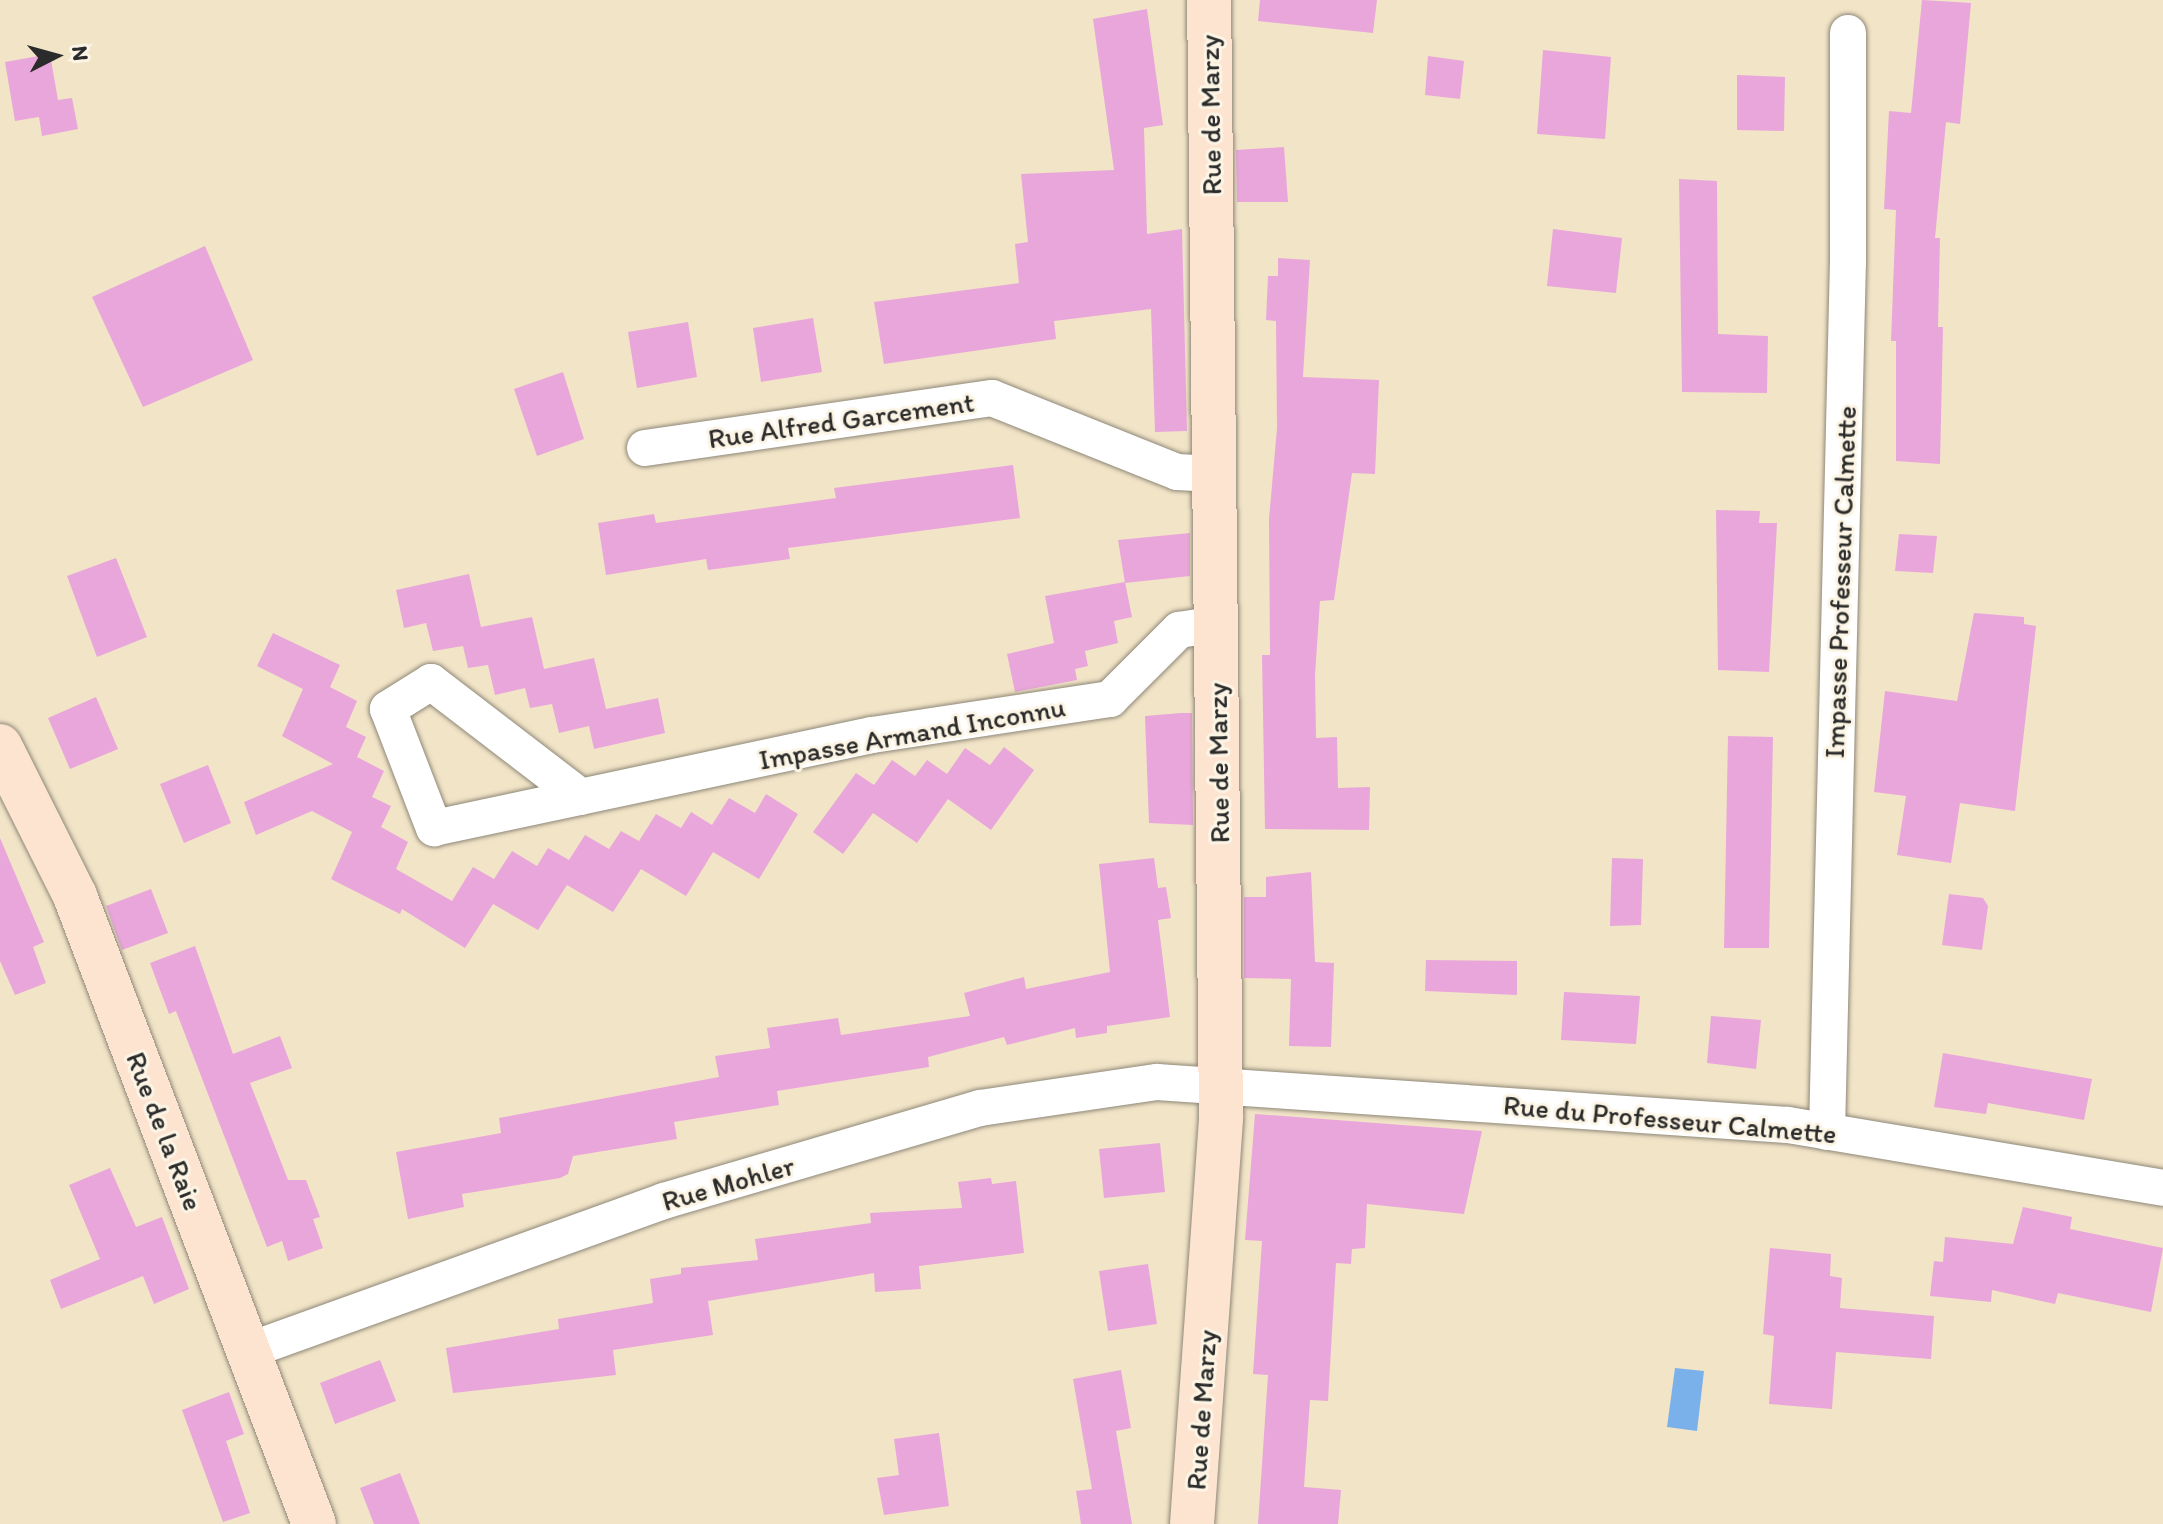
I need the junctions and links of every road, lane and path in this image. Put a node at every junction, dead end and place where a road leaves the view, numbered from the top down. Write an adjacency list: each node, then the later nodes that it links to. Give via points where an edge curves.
1 (1209, 0): 4 (main road, Rue de Marzy)
2 (1848, 33): 9 (street, Impasse Professeur Calmette, via 1848,262)
3 (645, 448): 4 (street, Rue Alfred Garcement, via 992,398 1177,472)
4 (1215, 474): 5 (main road, Rue de Marzy)
5 (1216, 624): 7 (street, Impasse Armand Inconnu, via 1179,630 1110,699 872,735); 8 (main road, Rue de Marzy)
6 (0, 746): 11 (main road, Rue de la Raie, via 75,896)
7 (581, 797): 7 (street, Impasse Armand Inconnu, via 434,828 388,709 431,682)
8 (1221, 1083): 9 (street, Rue du Professeur Calmette); 11 (street, Rue Mohler, via 1157,1082 980,1108 664,1201); 13 (main road, Rue de Marzy)
9 (1827, 1132): 10 (street, Rue du Professeur Calmette)
10 (2163, 1188)
11 (250, 1350): 12 (main road, Rue de la Raie)
12 (314, 1524)
13 (1192, 1524)

